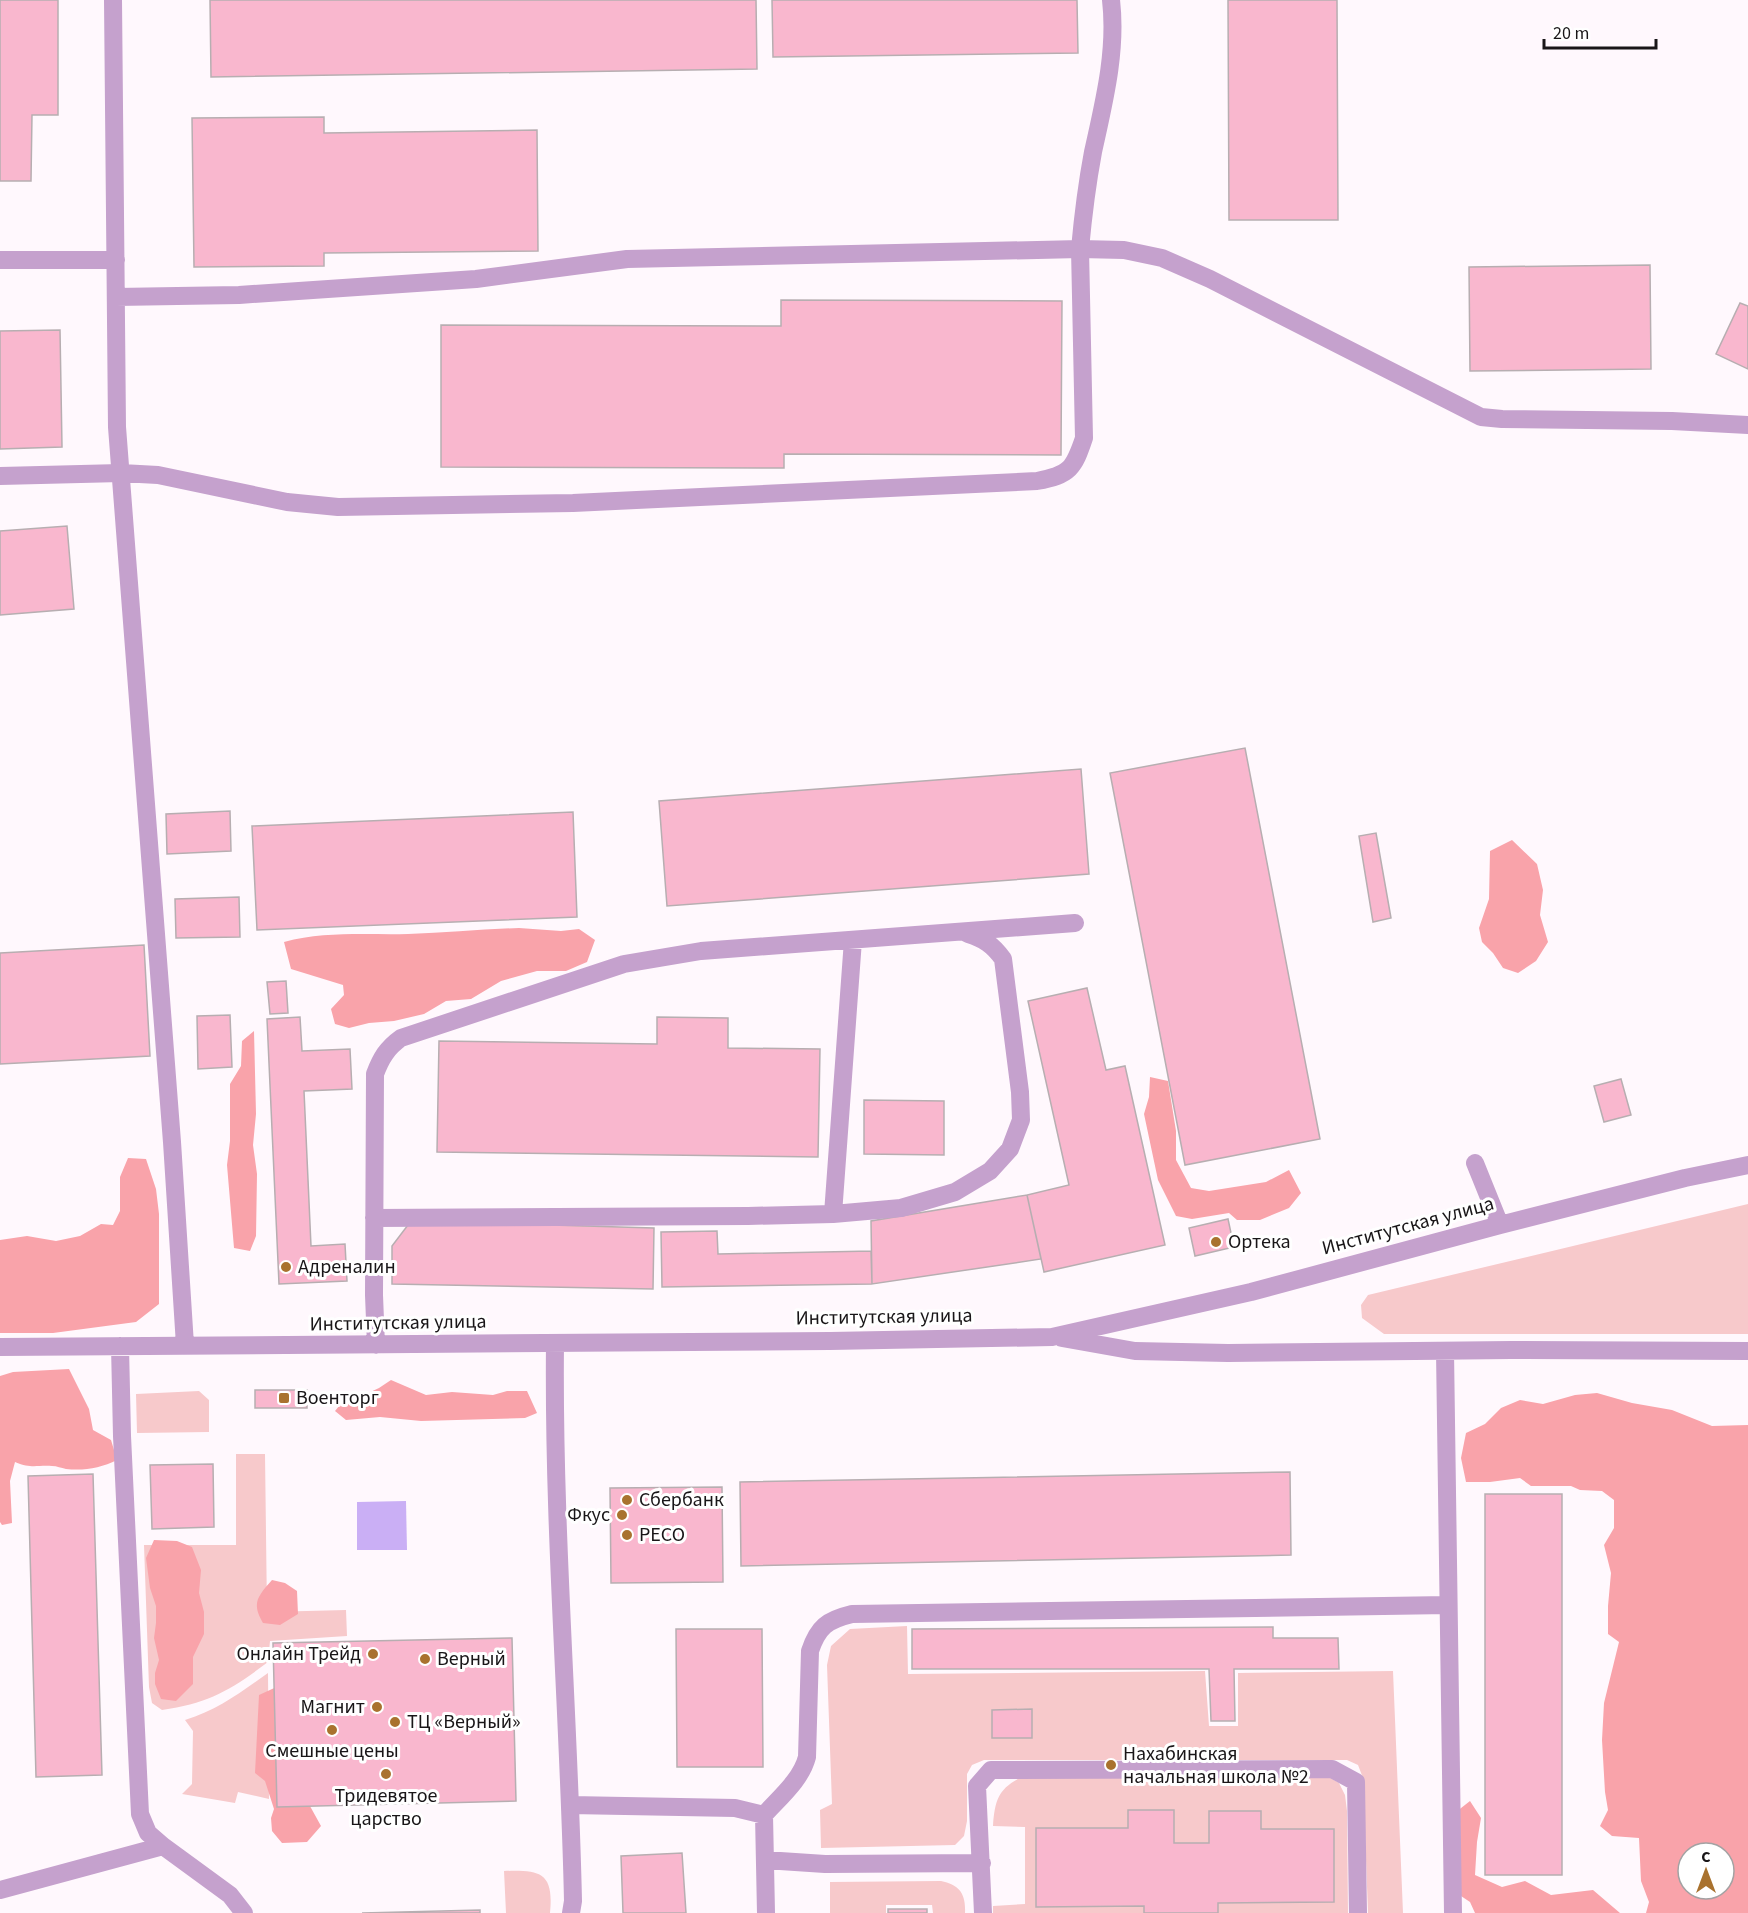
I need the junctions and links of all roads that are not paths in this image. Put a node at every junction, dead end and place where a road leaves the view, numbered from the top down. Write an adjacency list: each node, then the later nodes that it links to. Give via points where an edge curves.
1 (113, 0): 5 (street)
2 (1111, 0): 3 (street, via 1112,50)
3 (1080, 249): 6 (street, via 627,259 476,279 239,295); 7 (street, via 1124,250 1162,258 1481,417); 8 (street, via 1084,438 1076,462 1059,477 585,502 338,507 278,501 158,475)
4 (0, 260): 5 (street)
5 (116, 260): 6 (street)
6 (116, 297): 8 (street)
7 (1748, 425)
8 (121, 473): 9 (street); 20 (street)
9 (0, 476)
10 (1075, 923): 11 (street)
11 (961, 932): 12 (street); 15 (street, via 982,938 1004,959 1021,1120 1010,1149 990,1171 956,1192 901,1208)
12 (853, 940): 15 (street); 16 (street, via 701,951 624,964 401,1038 381,1058 375,1074)
13 (1475, 1163): 17 (street)
14 (1748, 1165): 17 (street, Институтская улица)
15 (833, 1214): 16 (street)
16 (374, 1218): 21 (street)
17 (1500, 1225): 18 (street, Институтская улица, via 1251,1292)
18 (1052, 1337): 19 (street, Институтская улица); 24 (street, via 1135,1351)
19 (555, 1343): 21 (street, Институтская улица); 27 (street, via 554,1431)
20 (185, 1345): 21 (street, Институтская улица); 22 (street, Институтская улица)
21 (376, 1345)
22 (120, 1346): 23 (street, Институтская улица); 29 (street, via 140,1814 148,1833)
23 (0, 1347)
24 (1445, 1351): 25 (street); 26 (street)
25 (1748, 1351)
26 (1448, 1605): 28 (street, via 852,1614 836,1618 822,1626 810,1651 805,1767); 38 (street)
27 (570, 1805): 28 (street, via 735,1808); 34 (street)
28 (764, 1815): 30 (street)
29 (163, 1846): 32 (street); 33 (street, via 230,1895)
30 (765, 1860): 31 (street, via 825,1864); 35 (street)
31 (982, 1863): 36 (street); 37 (street, via 977,1786 991,1770 1332,1769 1356,1782)
32 (0, 1890)
33 (244, 1913)
34 (571, 1913)
35 (766, 1913)
36 (983, 1913)
37 (1358, 1913)
38 (1453, 1913)

